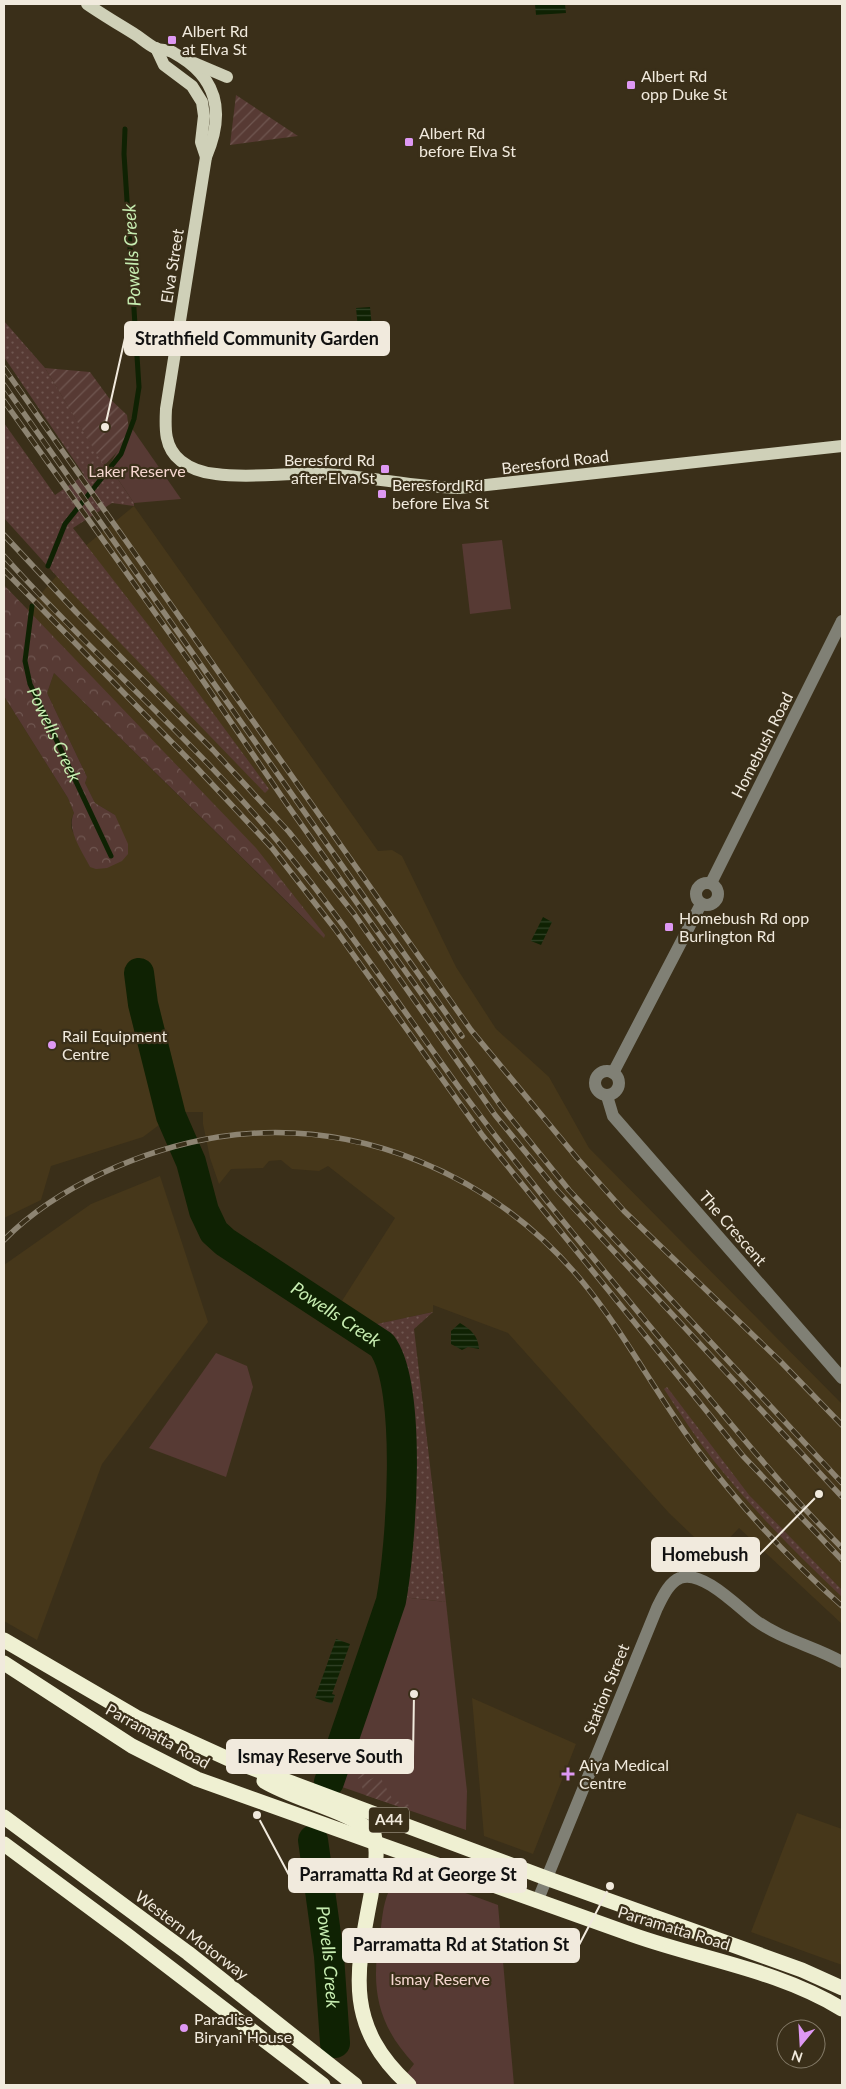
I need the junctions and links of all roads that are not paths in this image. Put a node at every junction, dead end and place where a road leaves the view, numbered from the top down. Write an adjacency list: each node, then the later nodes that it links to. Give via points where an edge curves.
1 (88, 4): 2 (main road, Elva Street)
2 (156, 48): 3 (main road, Elva Street, via 173,52); 5 (main road, Elva Street, via 164,64 192,86 202,102 201,142)
3 (187, 62): 4 (main road, via 199,63); 5 (main road, Elva Street, via 202,74 215,98 214,138)
4 (227, 76)
5 (206, 158): 6 (main road, Elva Street)
6 (166, 409): 7 (main road, Beresford Road, via 166,439 171,451 180,460 205,472 232,475 325,474 428,487 488,486)
7 (842, 446)
8 (842, 621): 9 (street, Homebush Road, via 711,883 718,891 718,898 711,905 701,904)
9 (613, 1073): 10 (street, via 618,1079 618,1087); 10 (street, via 601,1072 595,1082 597,1090)
10 (607, 1096): 11 (street, The Crescent, via 613,1116)
11 (842, 1378)
12 (4, 1640): 15 (highway, Parramatta Road / A44, via 136,1717)
13 (842, 1662): 19 (street, Station Street, via 768,1629 704,1581 680,1578 668,1589 657,1608)
14 (4, 1663): 17 (highway, Parramatta Road / A44, via 132,1746 197,1779)
15 (233, 1761): 17 (highway, via 282,1792 359,1822 374,1834); 19 (highway, Parramatta Road / A44)
16 (4, 1817): 24 (highway, Western Motorway, via 188,1953)
17 (376, 1842): 20 (highway, Parramatta Road / A44); 25 (highway, via 376,1864 358,1979 360,2006 370,2036 395,2072)
18 (4, 1844): 23 (highway)
19 (546, 1878): 20 (street, Station Street); 21 (highway, Parramatta Road / A44, via 802,1970)
20 (537, 1902): 22 (highway, Parramatta Road / A44, via 639,1937 762,1972)
21 (842, 1988)
22 (842, 2009)
23 (323, 2085)
24 (355, 2085)
25 (409, 2085)

